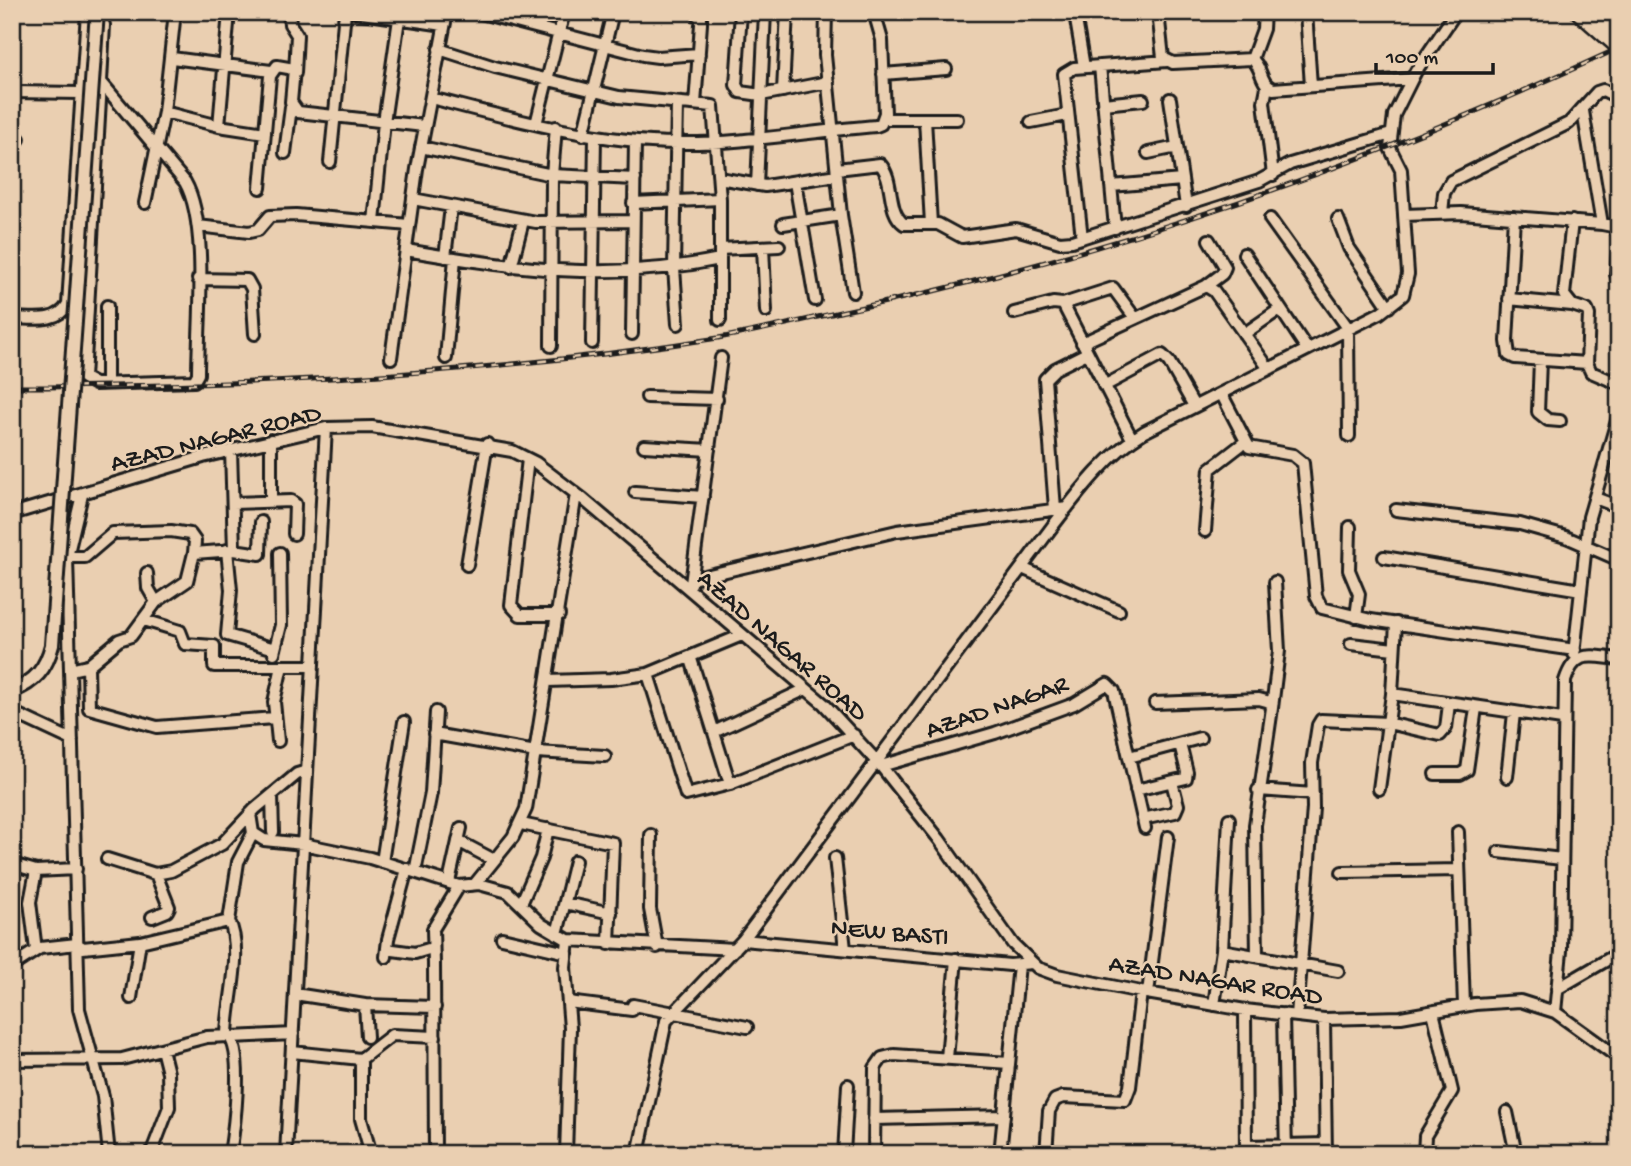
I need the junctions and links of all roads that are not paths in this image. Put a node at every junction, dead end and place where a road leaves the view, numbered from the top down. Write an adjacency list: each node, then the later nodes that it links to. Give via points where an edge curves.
1 (87, 12): 53 (street)
2 (97, 12): 46 (street, via 104,25); 243 (main road, bridge, via 52,645 48,663 38,676)
3 (176, 12): 34 (street)
4 (229, 12): 37 (street)
5 (289, 12): 42 (street, via 289,24 297,36)
6 (345, 12): 66 (street)
7 (355, 12): 24 (street)
8 (447, 12): 27 (street)
9 (477, 12): 25 (street)
10 (564, 12): 29 (street)
11 (613, 12): 30 (street)
12 (692, 12): 33 (street, via 701,18)
13 (741, 12): 54 (street, via 736,85 743,94)
14 (765, 12): 54 (street)
15 (787, 12): 51 (street)
16 (826, 12): 47 (street)
17 (874, 12): 43 (street, via 882,40)
18 (1158, 12): 36 (street, via 1161,52)
19 (1264, 12): 35 (street)
20 (1306, 12): 48 (street)
21 (1456, 12): 44 (street)
22 (1580, 12): 31 (highway)
23 (1603, 12): 28 (highway)
24 (400, 16): 27 (street); 70 (street)
25 (509, 17): 29 (street)
26 (1076, 20): 39 (street)
27 (444, 25): 32 (street)
28 (1618, 26)
29 (559, 35): 30 (street); 45 (street)
30 (605, 46): 33 (street, via 658,57); 50 (street)
31 (1619, 46)
32 (439, 50): 45 (street); 55 (street)
33 (699, 54): 60 (street)
34 (172, 58): 37 (street); 64 (street)
35 (1252, 59): 36 (street); 49 (street)
36 (1167, 61): 38 (street)
37 (225, 66): 41 (street); 73 (street)
38 (1100, 66): 39 (street); 61 (street)
39 (1084, 67): 65 (street, via 1064,74)
40 (946, 69): 43 (street)
41 (271, 71): 42 (street, via 277,66 290,67); 77 (street)
42 (295, 73): 62 (street)
43 (883, 74): 67 (street)
44 (1410, 79): 48 (street); 78 (street, via 1397,104)
45 (546, 80): 50 (street); 72 (street)
46 (102, 82): 84 (street); 173 (street, via 83,375 90,383)
47 (828, 82): 51 (street); 76 (street)
48 (1311, 86): 49 (street)
49 (1267, 87): 92 (street, via 1264,102)
50 (593, 91): 59 (street); 79 (street)
51 (783, 91): 54 (street)
52 (12, 92): 53 (street)
53 (82, 93): 155 (street, via 68,304 59,316 51,318)
54 (761, 95): 80 (street)
55 (431, 98): 72 (street); 74 (street)
56 (1619, 98): 63 (street, via 1603,90 1597,92)
57 (1170, 99): 86 (street)
58 (1143, 100): 61 (street)
59 (677, 104): 60 (street); 83 (street)
60 (695, 104): 82 (street, via 713,106)
61 (1103, 104): 99 (street)
62 (291, 107): 66 (street, via 298,112); 87 (street)
63 (1583, 110): 108 (street, via 1569,123 1451,181 1444,192); 123 (street)
64 (164, 112): 73 (street); 84 (street)
65 (1068, 115): 71 (street); 128 (street)
66 (336, 116): 70 (street); 89 (street)
67 (884, 119): 68 (street); 76 (street, via 876,126)
68 (925, 119): 69 (street); 122 (street)
69 (957, 119)
70 (384, 122): 74 (street); 119 (street)
71 (1031, 122)
72 (536, 124): 75 (street)
73 (219, 126): 77 (street)
74 (424, 126): 85 (street)
75 (556, 127): 79 (street); 91 (street)
76 (833, 129): 80 (street); 90 (street)
77 (265, 133): 100 (street)
78 (1391, 134): 92 (street, via 1290,164); 110 (street, via 1390,148 1401,170)
79 (589, 136): 81 (street); 93 (street)
80 (758, 138): 82 (street); 98 (street)
81 (635, 141): 83 (street); 95 (street)
82 (717, 142): 83 (street); 94 (street)
83 (678, 143): 103 (street)
84 (155, 147): 104 (street); 125 (street, via 190,190)
85 (421, 147): 91 (street); 102 (street)
86 (1177, 147): 88 (street); 96 (street)
87 (285, 153)
88 (1148, 153)
89 (330, 162)
90 (837, 172): 97 (street); 109 (street); 122 (street, via 880,164 900,221)
91 (552, 175): 93 (street); 120 (street)
92 (1273, 175): 106 (street)
93 (593, 178): 95 (street); 115 (street)
94 (719, 178): 98 (street); 101 (street)
95 (635, 179): 105 (street)
96 (1182, 180): 99 (street); 106 (street)
97 (795, 182): 98 (street); 117 (street)
98 (757, 185)
99 (1111, 186): 126 (street)
100 (260, 188)
101 (720, 199): 103 (street); 134 (street)
102 (413, 200): 107 (street); 124 (street)
103 (675, 202): 105 (street); 138 (street)
104 (145, 203)
105 (634, 203): 116 (street)
106 (1186, 206): 126 (street)
107 (451, 207): 114 (street); 136 (street)
108 (1442, 212): 110 (street); 111 (street)
109 (841, 215): 117 (street); 145 (street)
110 (1404, 215): 151 (street, via 1407,286)
111 (1514, 217): 118 (street); 146 (street)
112 (1270, 219): 159 (street)
113 (1338, 219): 151 (street, via 1349,248)
114 (523, 220): 120 (street); 137 (street)
115 (592, 221): 116 (street); 120 (street); 141 (street)
116 (632, 221): 140 (street)
117 (802, 221): 121 (street); 147 (street)
118 (1572, 221): 123 (street); 149 (street, via 1564,287)
119 (374, 222): 124 (street); 125 (street, via 296,215 270,216 258,230 249,232)
120 (552, 223): 139 (street)
121 (783, 223)
122 (932, 224): 128 (street, via 945,225 962,237 1016,229 1060,242)
123 (1602, 224): 127 (street)
124 (409, 225): 133 (street)
125 (198, 226): 142 (street)
126 (1115, 228): 128 (street)
127 (1619, 233)
128 (1082, 238)
129 (1209, 240): 144 (street, via 1225,267)
130 (1619, 243): 143 (street)
131 (779, 246): 132 (street)
132 (763, 247): 134 (street); 153 (street)
133 (406, 250): 136 (street); 167 (street)
134 (720, 254): 138 (street); 157 (street)
135 (1244, 254): 152 (street)
136 (450, 258): 137 (street); 168 (street)
137 (511, 267): 139 (street)
138 (674, 268): 140 (street); 158 (street)
139 (552, 271): 141 (street); 164 (street)
140 (632, 273): 141 (street); 161 (street)
141 (592, 274): 163 (street)
142 (198, 279): 160 (street, via 247,280 252,289); 173 (street, via 197,379)
143 (1619, 281)
144 (1206, 286): 156 (street); 162 (street)
145 (853, 292)
146 (1509, 299): 149 (street); 170 (street, via 1508,355)
147 (815, 300)
148 (1063, 304): 154 (street); 156 (street, via 1113,288); 165 (street)
149 (1572, 304): 171 (street, via 1589,315)
150 (107, 306): 173 (street)
151 (1389, 307): 159 (street)
152 (1280, 309): 162 (street); 166 (street)
153 (766, 311)
154 (1014, 313)
155 (12, 318)
156 (1135, 318): 165 (street)
157 (720, 320)
158 (678, 324)
159 (1348, 328): 166 (street); 183 (street)
160 (255, 334)
161 (632, 334)
162 (1244, 334): 172 (street)
163 (592, 343)
164 (551, 346)
165 (1085, 348): 175 (street); 203 (street, via 1045,379)
166 (1307, 349): 172 (street)
167 (391, 358)
168 (446, 358)
169 (722, 358): 178 (street)
170 (1540, 360): 171 (street); 181 (street, via 1538,412 1548,420)
171 (1587, 363): 174 (street, via 1597,377)
172 (1269, 369): 176 (street)
173 (107, 383)
174 (1619, 384)
175 (1104, 386): 179 (street, via 1162,355); 184 (street)
176 (1221, 393): 179 (street); 186 (street)
177 (647, 397): 178 (street)
178 (717, 399): 190 (street)
179 (1194, 406): 184 (street)
180 (1619, 414): 192 (street)
181 (1560, 421)
182 (326, 428): 185 (street, AZAD NAGAR ROAD); 187 (street, AZAD NAGAR ROAD, via 372,427); 238 (street)
183 (1349, 436)
184 (1132, 439): 202 (street)
185 (271, 440): 189 (street, AZAD NAGAR ROAD); 199 (street)
186 (1245, 442): 208 (street, via 1210,469); 226 (street, via 1255,449 1293,455 1303,463 1318,603 1328,612)
187 (487, 444): 191 (street, AZAD NAGAR ROAD); 217 (street)
188 (644, 446): 190 (street)
189 (231, 450): 196 (street, AZAD NAGAR ROAD); 200 (street)
190 (709, 450): 197 (street)
191 (528, 459): 195 (street, AZAD NAGAR ROAD); 225 (street, via 511,605 520,615)
192 (1605, 461): 193 (street); 198 (street)
193 (1619, 465)
194 (635, 492): 197 (street)
195 (576, 494): 221 (street, AZAD NAGAR ROAD); 225 (street)
196 (82, 495): 205 (street, AZAD NAGAR ROAD); 214 (street)
197 (703, 497): 221 (street)
198 (1595, 498): 201 (street); 210 (street)
199 (271, 501): 200 (street); 209 (street, via 293,502)
200 (233, 503): 211 (street)
201 (1619, 507)
202 (1067, 508): 203 (street); 218 (street)
203 (1055, 509): 221 (street, via 897,531)
204 (1396, 510): 210 (street, via 1520,524)
205 (12, 514)
206 (261, 522): 211 (street, via 260,554)
207 (1350, 527): 226 (street, via 1349,570 1359,594)
208 (1205, 531)
209 (294, 534)
210 (1585, 547): 216 (street); 222 (street)
211 (230, 550): 212 (street); 231 (street, via 227,635)
212 (194, 553): 214 (street, via 190,534 171,531 113,533 85,557); 223 (street, via 187,581)
213 (280, 553): 231 (street, via 281,625)
214 (67, 557): 239 (street)
215 (1384, 557): 222 (street)
216 (1619, 559)
217 (467, 565)
218 (1022, 568): 224 (street); 266 (street)
219 (147, 573): 223 (street)
220 (1275, 582): 247 (street, via 1279,651)
221 (691, 585): 229 (street, AZAD NAGAR ROAD)
222 (1581, 590): 233 (street)
223 (156, 602): 227 (street)
224 (1119, 611)
225 (559, 615): 241 (street)
226 (1356, 617): 228 (street)
227 (144, 620): 236 (street, via 131,636); 237 (street, via 180,631 185,643 214,646 214,666)
228 (1395, 623): 232 (street); 233 (street)
229 (743, 635): 234 (street); 242 (street, AZAD NAGAR ROAD)
230 (1351, 644): 232 (street)
231 (275, 649): 237 (street)
232 (1394, 649): 244 (street)
233 (1574, 655): 235 (street); 253 (street, via 1564,681)
234 (691, 659): 240 (street); 256 (street)
235 (1619, 659)
236 (88, 666): 239 (street); 252 (street, via 89,708 157,726)
237 (277, 666): 238 (street); 252 (street)
238 (313, 666): 267 (street)
239 (70, 670): 260 (street)
240 (648, 674): 241 (street); 271 (street, via 684,792 690,795)
241 (548, 681): 263 (street)
242 (806, 689): 256 (street); 258 (street, AZAD NAGAR ROAD)
243 (12, 691)
244 (1392, 694): 246 (street); 255 (street)
245 (1155, 703): 247 (street, via 1265,699)
246 (1449, 704): 248 (street); 255 (street, via 1446,728 1440,735)
247 (1272, 708): 274 (street)
248 (1476, 708): 251 (street); 268 (street, via 1467,771)
249 (12, 712): 260 (street)
250 (436, 712): 257 (street)
251 (1514, 713): 253 (street); 269 (street)
252 (274, 718): 261 (street)
253 (1562, 719): 292 (street)
254 (404, 722): 295 (street)
255 (1388, 723): 272 (street); 275 (street, via 1321,720 1312,763)
256 (716, 730): 271 (street)
257 (434, 734): 263 (street); 299 (street, via 431,793)
258 (854, 735): 266 (street, AZAD NAGAR ROAD); 271 (street)
259 (1200, 738): 262 (street)
260 (72, 740): 297 (street)
261 (278, 741)
262 (1180, 744): 265 (street); 270 (street, via 1188,775)
263 (536, 752): 264 (street); 279 (street)
264 (605, 756)
265 (1129, 757): 266 (street, AZAD NAGAR, via 1114,691 1107,684 1074,704 995,733); 273 (street, AZAD NAGAR)
266 (879, 763): 316 (street); 327 (street, AZAD NAGAR ROAD, via 1013,944)
267 (307, 771): 276 (street, via 295,775); 288 (street)
268 (1435, 774)
269 (1507, 777)
270 (1172, 782): 273 (street); 273 (street, AZAD NAGAR, via 1178,805 1175,812 1144,823)
271 (730, 784)
272 (1379, 789)
273 (1136, 790)
274 (1258, 790): 275 (street); 324 (street, via 1254,849)
275 (1313, 794): 326 (street)
276 (272, 796): 277 (street); 282 (street)
277 (250, 814): 284 (street); 302 (street, via 222,844)
278 (1229, 819): 321 (street)
279 (521, 824): 281 (street); 293 (street)
280 (461, 828): 287 (street)
281 (548, 829): 306 (street); 307 (street, via 613,843)
282 (273, 832)
283 (1458, 832): 300 (street)
284 (253, 833): 288 (street, via 264,840); 309 (street, via 238,862)
285 (651, 835): 317 (street, via 650,909)
286 (1168, 837): 332 (street)
287 (458, 841): 293 (street); 303 (street)
288 (303, 844): 295 (street); 333 (street)
289 (1499, 852): 292 (street)
290 (107, 859): 302 (street)
291 (835, 859): 319 (street)
292 (1562, 859): 331 (street, via 1562,951)
293 (494, 860): 304 (street)
294 (575, 861): 305 (street)
295 (382, 862): 299 (street)
296 (12, 863): 298 (street)
297 (76, 869): 298 (street); 314 (street)
298 (36, 870): 320 (street, via 30,902)
299 (411, 870): 303 (street); 318 (street, via 388,939 389,953)
300 (1459, 870): 301 (street); 338 (street)
301 (1342, 872)
302 (156, 874): 308 (street, via 169,907)
303 (454, 884): 304 (street); 318 (street, via 433,929)
304 (475, 884): 306 (street, via 508,892)
305 (565, 903): 307 (street); 310 (street)
306 (521, 904): 310 (street, via 537,922)
307 (611, 914): 315 (street)
308 (152, 917)
309 (229, 922): 313 (street); 349 (street, via 234,976 227,1005)
310 (557, 934): 312 (street)
311 (502, 938): 322 (street)
312 (568, 940): 315 (street, NEW BASTI); 322 (street)
313 (139, 942): 314 (street, via 83,948); 334 (street)
314 (77, 944): 320 (street); 354 (street, via 79,1009)
315 (610, 944): 317 (street, NEW BASTI)
316 (739, 945): 317 (street, NEW BASTI); 319 (street, NEW BASTI); 343 (street)
317 (657, 947)
318 (432, 948): 339 (street)
319 (845, 949): 325 (street, NEW BASTI)
320 (36, 950): 329 (street)
321 (1222, 950): 324 (street); 337 (street)
322 (567, 953): 335 (street)
323 (1619, 953): 331 (street)
324 (1257, 955): 326 (street)
325 (956, 959): 328 (street, NEW BASTI); 355 (street)
326 (1300, 962): 330 (street, via 1305,967); 345 (street)
327 (1032, 963): 328 (street, NEW BASTI); 332 (street, AZAD NAGAR ROAD, via 1057,975)
328 (1019, 965): 359 (street)
329 (12, 966)
330 (1338, 971)
331 (1557, 989): 342 (street)
332 (1144, 993): 337 (street, AZAD NAGAR ROAD); 378 (street, via 1125,1100 1055,1100 1049,1111)
333 (295, 994): 336 (street); 348 (street)
334 (131, 998)
335 (568, 1002): 343 (street); 373 (street)
336 (365, 1004): 339 (street); 350 (street)
337 (1214, 1005): 340 (street, AZAD NAGAR ROAD)
338 (1464, 1006): 341 (street, AZAD NAGAR ROAD); 342 (street, AZAD NAGAR ROAD, via 1512,1001)
339 (435, 1007): 351 (street)
340 (1245, 1010): 344 (street, AZAD NAGAR ROAD); 366 (street)
341 (1433, 1012): 346 (street, AZAD NAGAR ROAD); 379 (street, via 1452,1091 1425,1136)
342 (1555, 1012): 356 (street, AZAD NAGAR ROAD)
343 (671, 1014): 347 (street); 374 (street, via 663,1031)
344 (1283, 1014): 345 (street, AZAD NAGAR ROAD); 364 (street)
345 (1297, 1016): 346 (street, AZAD NAGAR ROAD)
346 (1324, 1019): 365 (street)
347 (747, 1027)
348 (293, 1034): 349 (street); 353 (street)
349 (229, 1036): 352 (street); 369 (street, via 236,1063)
350 (367, 1037)
351 (435, 1037): 357 (street, via 392,1035); 372 (street)
352 (162, 1049): 354 (street, via 121,1059); 368 (street, via 169,1073 169,1107)
353 (292, 1052): 357 (street); 370 (street)
354 (93, 1058): 358 (street); 367 (street, via 103,1096)
355 (947, 1058): 359 (street); 363 (street, via 882,1058 875,1068)
356 (1619, 1058)
357 (361, 1059): 371 (street, via 361,1119)
358 (12, 1060)
359 (1009, 1063): 362 (street)
360 (848, 1085): 375 (street)
361 (1507, 1112): 380 (street)
362 (1004, 1116): 363 (street); 377 (street)
363 (874, 1119): 376 (street)
364 (1286, 1149): 365 (street); 366 (street)
365 (1326, 1149)
366 (1246, 1150)
367 (109, 1154)
368 (151, 1154)
369 (230, 1154)
370 (286, 1154)
371 (371, 1154)
372 (435, 1154)
373 (566, 1154)
374 (638, 1154)
375 (844, 1154)
376 (874, 1154)
377 (1000, 1154)
378 (1046, 1154)
379 (1424, 1154)
380 (1516, 1154)

